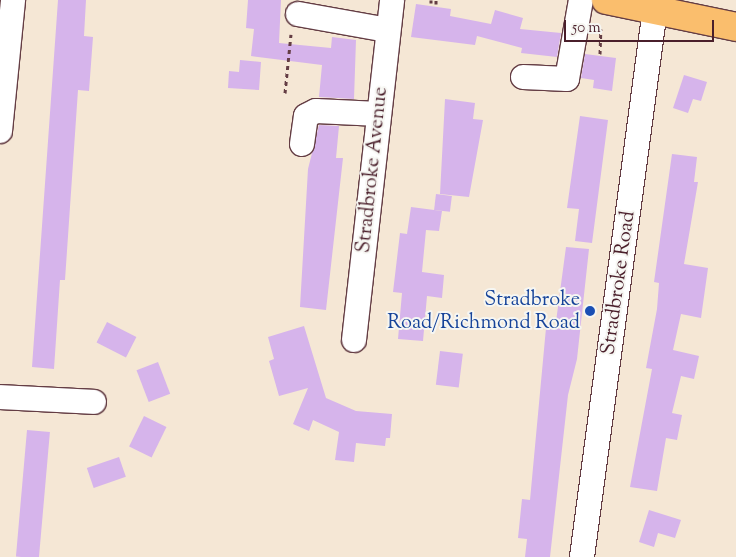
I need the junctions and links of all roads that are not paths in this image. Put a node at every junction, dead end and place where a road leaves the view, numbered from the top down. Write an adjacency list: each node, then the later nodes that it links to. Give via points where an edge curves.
1 (13, 0): 11 (street)
2 (392, 0): 8 (street, Stradbroke Avenue)
3 (581, 0): 9 (street, via 567,80)
4 (606, 0): 5 (main road)
5 (655, 8): 7 (main road); 16 (street, Stradbroke Road)
6 (298, 14): 8 (street)
7 (736, 27)
8 (388, 30): 10 (street, Stradbroke Avenue)
9 (523, 76)
10 (379, 114): 12 (street, via 316,111 306,116); 13 (street, Stradbroke Avenue)
11 (0, 131)
12 (302, 144)
13 (354, 340)
14 (0, 397): 15 (street)
15 (94, 402)
16 (582, 557)

